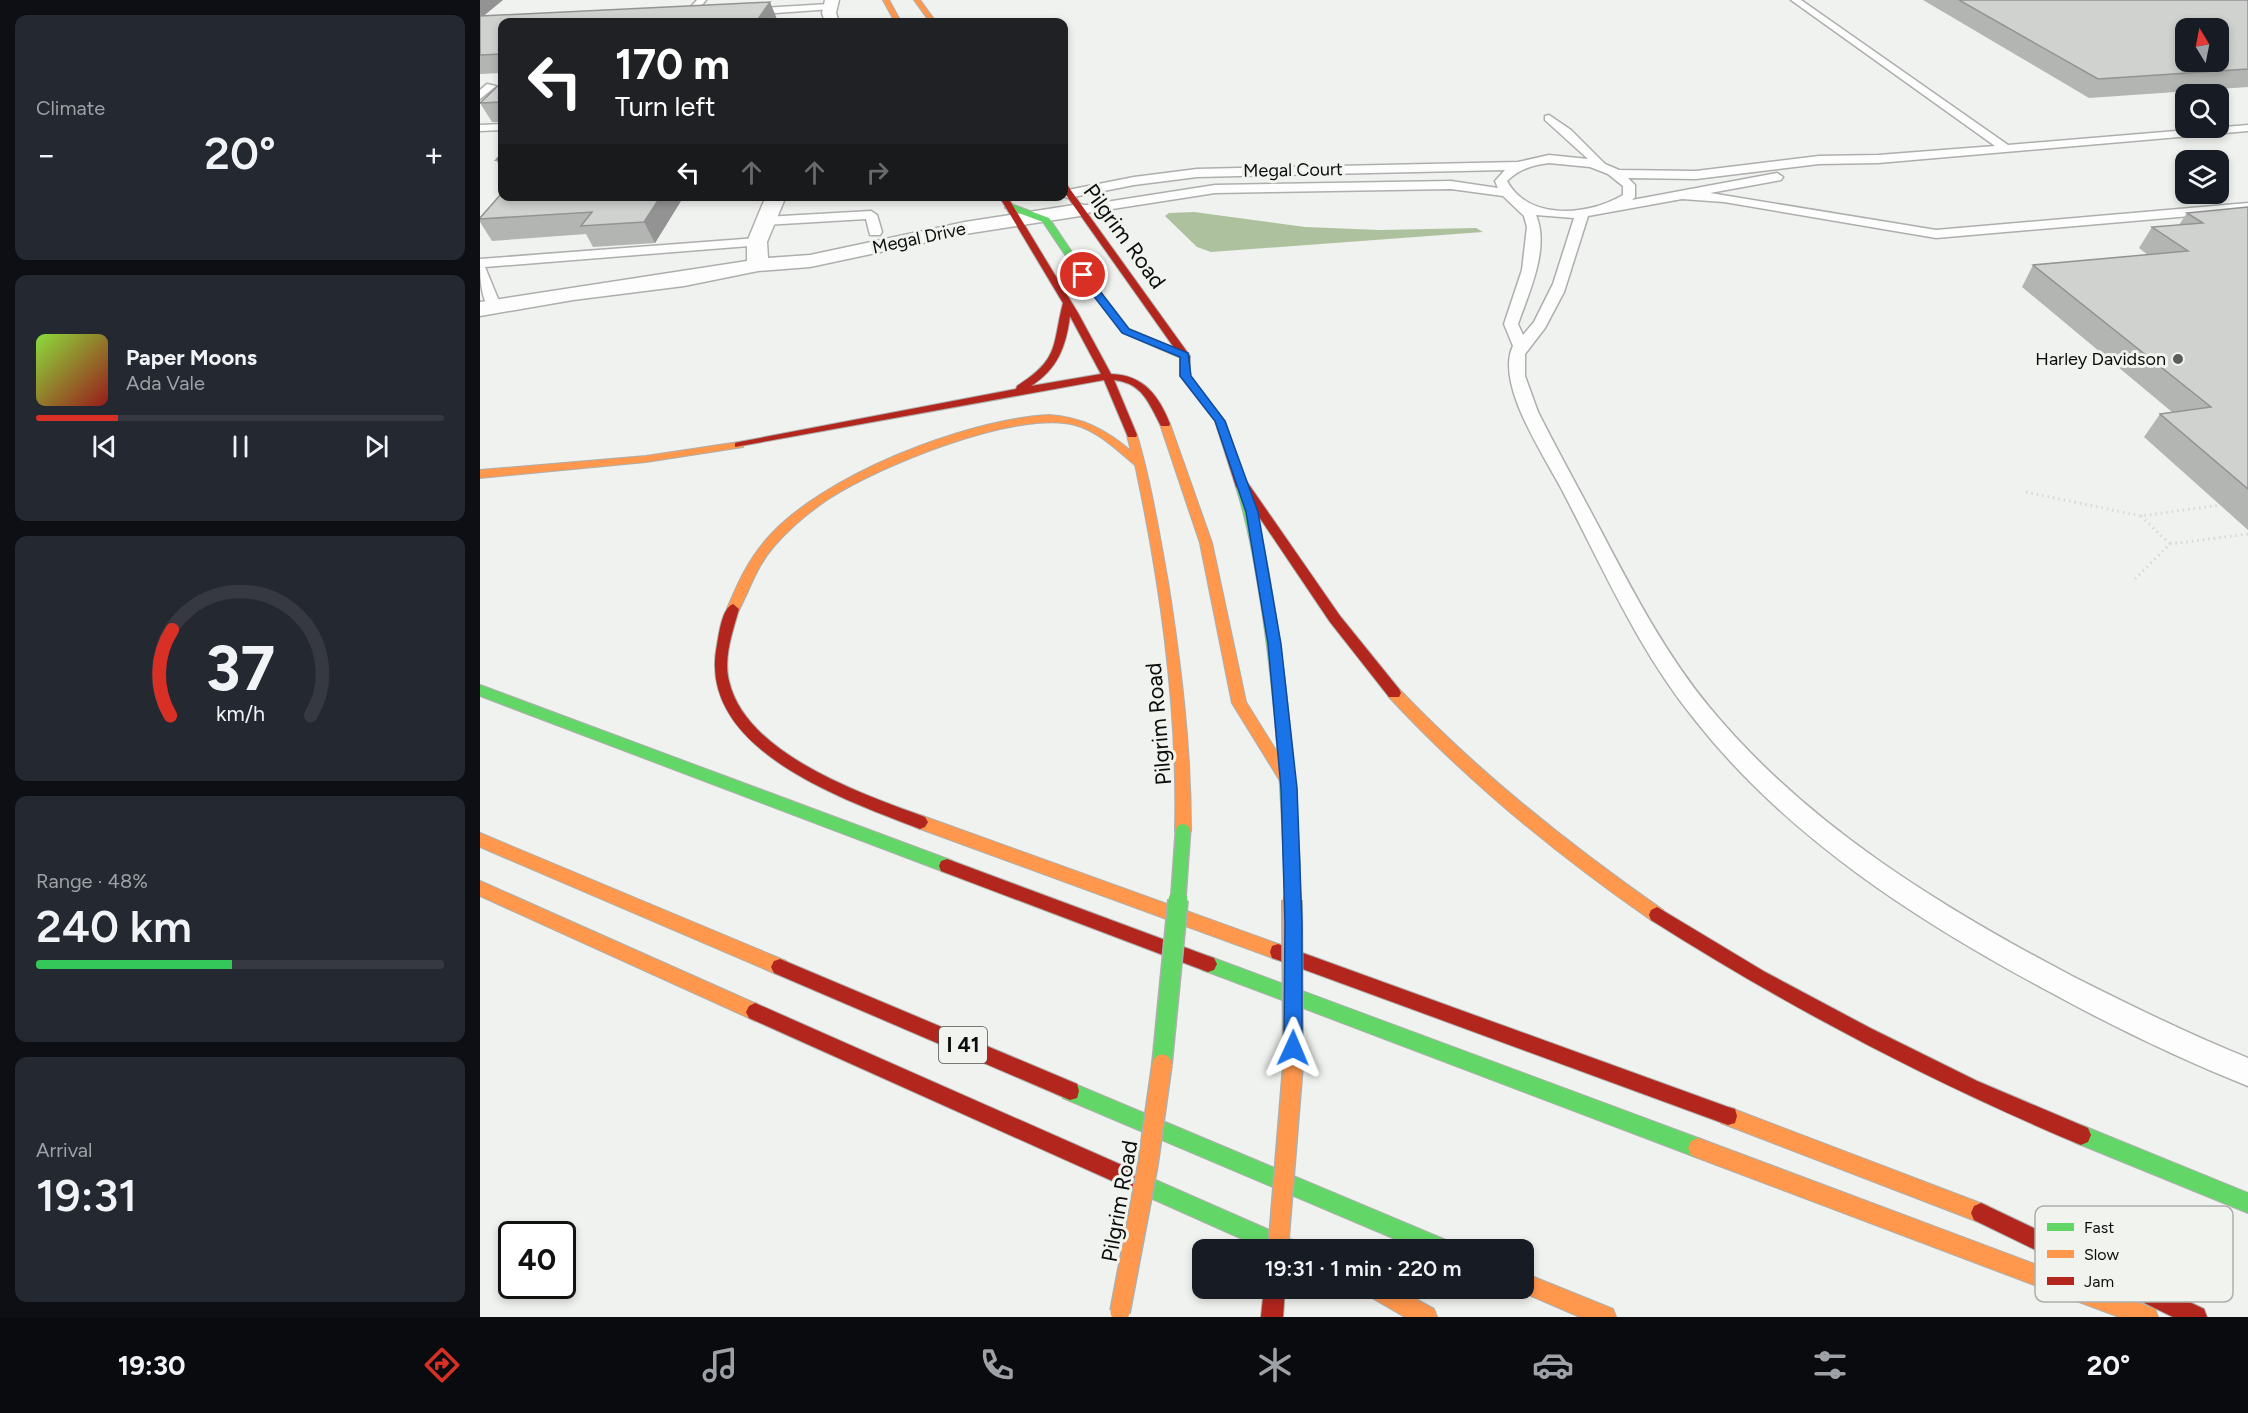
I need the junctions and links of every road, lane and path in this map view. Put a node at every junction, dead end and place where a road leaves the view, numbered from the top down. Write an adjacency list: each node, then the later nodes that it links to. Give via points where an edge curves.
1 (702, 0): 9 (lane, via 691,12)
2 (752, 0): 8 (lane)
3 (886, 0): 10 (main road)
4 (917, 0): 11 (main road)
5 (1795, 0): 19 (lane)
6 (831, 4): 8 (lane)
7 (732, 12): 8 (lane)
8 (743, 12)
9 (721, 13)
10 (896, 18)
11 (930, 18)
12 (491, 86): 13 (lane)
13 (480, 96)
14 (1551, 124): 22 (lane, via 1568,132)
15 (498, 127): 16 (lane)
16 (480, 128)
17 (2248, 128): 19 (lane)
18 (1545, 145): 21 (lane)
19 (2004, 147): 20 (lane)
20 (1878, 159): 24 (lane, via 1819,160 1696,175); 26 (lane)
21 (1538, 161): 22 (lane, Megal Court, via 1575,160); 23 (lane, Megal Court)
22 (1600, 165): 24 (lane)
23 (1520, 166): 25 (lane, via 1501,181); 27 (lane, Megal Court, via 1197,173 1143,179)
24 (1619, 174): 34 (lane, via 1629,185 1629,197)
25 (1504, 192): 28 (lane, Megal Court, via 1451,185 1222,189); 33 (lane)
26 (1683, 195): 34 (lane); 35 (lane, via 1724,198 1936,234)
27 (1068, 198)
28 (1068, 199)
29 (774, 201): 38 (street)
30 (1053, 201): 36 (street, Megal Drive)
31 (1059, 201): 47 (main road, via 1059,237 1126,331)
32 (1060, 201): 47 (main road, Pilgrim Road)
33 (1518, 203): 37 (lane, via 1541,211); 46 (lane, via 1532,218 1535,235 1511,324)
34 (1617, 207): 37 (lane)
35 (2248, 207)
36 (1009, 208): 39 (street, Megal Drive); 42 (street, Megal Drive, via 810,261); 44 (main road, Pilgrim Road)
37 (1583, 214): 46 (lane, via 1571,232 1568,261 1539,327)
38 (765, 221): 39 (lane); 40 (street)
39 (873, 224): 42 (street, Megal Drive, via 780,251)
40 (757, 242): 41 (lane); 42 (street)
41 (480, 263)
42 (758, 265): 45 (street, Megal Drive)
43 (480, 269): 45 (lane)
44 (1067, 304): 48 (main road, Pilgrim Road); 49 (main road, via 1055,363 1039,378)
45 (487, 307)
46 (1520, 345): 63 (lane, via 1516,363 1524,396 1625,597 1656,649 1703,714 1759,778 1836,842 1952,922 2053,980 2190,1050)
47 (1185, 356): 52 (main road, Pilgrim Road, via 1185,376 1220,421)
48 (1107, 376): 49 (main road); 50 (main road, Pilgrim Road); 60 (main road, via 1141,383 1159,407 1206,543 1239,703)
49 (1008, 393): 51 (main road, via 713,450)
50 (1141, 465): 68 (main road, via 1084,425 1065,420 1034,420 918,449 837,487 791,519 747,573 729,614 720,660 725,694 751,731 785,761 863,801 1747,1123 1985,1215); 75 (main road, Pilgrim Road, bridge, via 1186,758 1169,1011 1148,1164)
51 (480, 474)
52 (1238, 477): 60 (main road, Pilgrim Road, via 1252,512 1264,570); 64 (main road, via 1318,597 1398,697 1501,796 1612,882 1743,968 1885,1047 1983,1094)
53 (2026, 492): 55 (path)
54 (2221, 506): 55 (path)
55 (2140, 516): 57 (path)
56 (2248, 534): 57 (path)
57 (2170, 544): 58 (path)
58 (2134, 579)
59 (480, 690): 69 (main road)
60 (1287, 780): 66 (main road, Pilgrim Road, bridge, via 1293,868 1293,1065)
61 (480, 840): 67 (main road, I 41)
62 (480, 888): 65 (main road)
63 (2248, 1072)
64 (2248, 1203)
65 (1267, 1239)
66 (1279, 1239)
67 (1420, 1239)
68 (2035, 1239)
69 (2035, 1275)
70 (1534, 1287): 78 (main road)
71 (1274, 1299): 76 (main road)
72 (1394, 1299): 77 (main road)
73 (2106, 1302): 79 (main road)
74 (2165, 1302): 80 (main road)
75 (1119, 1315)
76 (1272, 1317)
77 (1426, 1317)
78 (1605, 1317)
79 (2146, 1317)
80 (2196, 1317)

